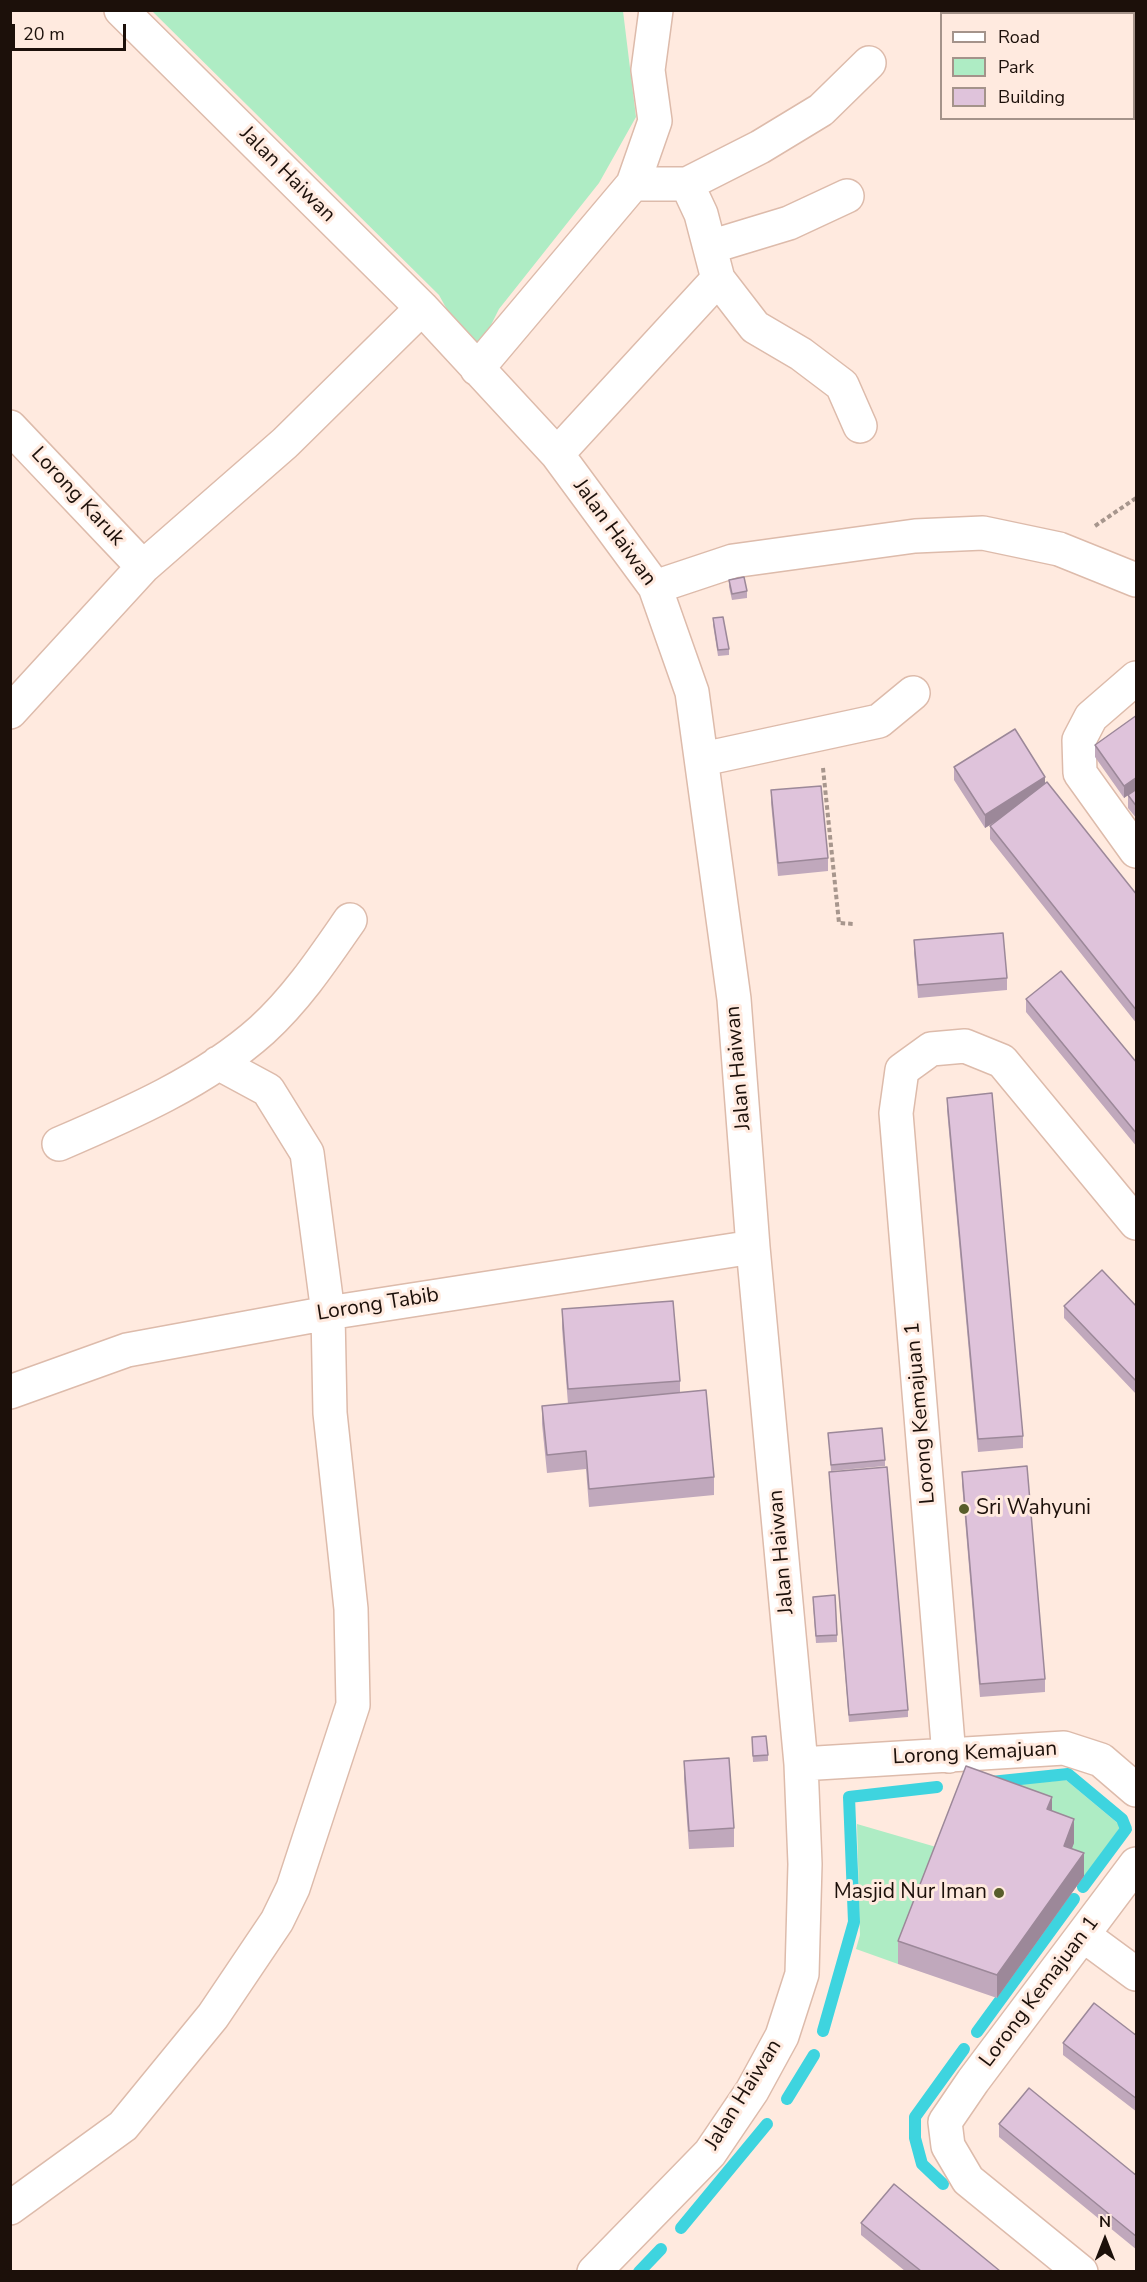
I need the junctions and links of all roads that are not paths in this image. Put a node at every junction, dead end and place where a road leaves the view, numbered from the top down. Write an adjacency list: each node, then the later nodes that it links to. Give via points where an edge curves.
1 (121, 10): 9 (street, Jalan Haiwan)
2 (656, 10): 4 (street, via 648,70 655,121)
3 (869, 63): 5 (street, via 821,110)
4 (633, 184): 5 (street); 10 (street)
5 (687, 184): 7 (street)
6 (847, 196): 7 (street, via 789,223)
7 (710, 247): 8 (street)
8 (718, 279): 11 (street, via 755,327 801,354 842,385); 13 (street)
9 (422, 308): 10 (street, Jalan Haiwan); 14 (street, via 285,443)
10 (477, 369): 13 (street, Jalan Haiwan)
11 (860, 426)
12 (10, 427): 14 (street, Lorong Karuk)
13 (556, 454): 16 (street, Jalan Haiwan)
14 (143, 567): 19 (street)
15 (1137, 580): 16 (street, via 1059,549 983,533 915,536 733,561)
16 (654, 587): 20 (street, Jalan Haiwan, via 692,692)
17 (1137, 678): 21 (street, via 1091,717 1079,740 1080,773)
18 (912, 693): 20 (street, via 879,721)
19 (10, 712)
20 (703, 759): 26 (street, Jalan Haiwan, via 734,999)
21 (1137, 851)
22 (350, 920): 23 (street, via 312,975 262,1030)
23 (218, 1063): 24 (street, via 114,1121); 27 (street, via 268,1090 307,1154)
24 (60, 1144)
25 (1137, 1223): 29 (street, Lorong Kemajuan 1, via 1002,1061 965,1046 931,1049 902,1070 896,1113)
26 (753, 1247): 27 (street, Lorong Tabib); 30 (street, Jalan Haiwan)
27 (328, 1313): 28 (street, Lorong Tabib, via 126,1350); 35 (street, via 330,1413 351,1610 353,1705 305,1854 277,1921 213,2016 123,2126)
28 (10, 1392)
29 (949, 1756): 30 (street, Lorong Kemajuan); 31 (street, Lorong Kemajuan, via 1064,1748 1101,1760)
30 (801, 1764): 36 (street, Jalan Haiwan, via 805,1864 802,1974 782,2036 752,2091 710,2153)
31 (1137, 1790)
32 (1137, 1864): 33 (street, Lorong Kemajuan 1)
33 (1083, 1935): 34 (street); 37 (street, Lorong Kemajuan 1, via 945,2122 948,2146 968,2180)
34 (1137, 1974)
35 (10, 2208)
36 (594, 2271)
37 (1081, 2271)

